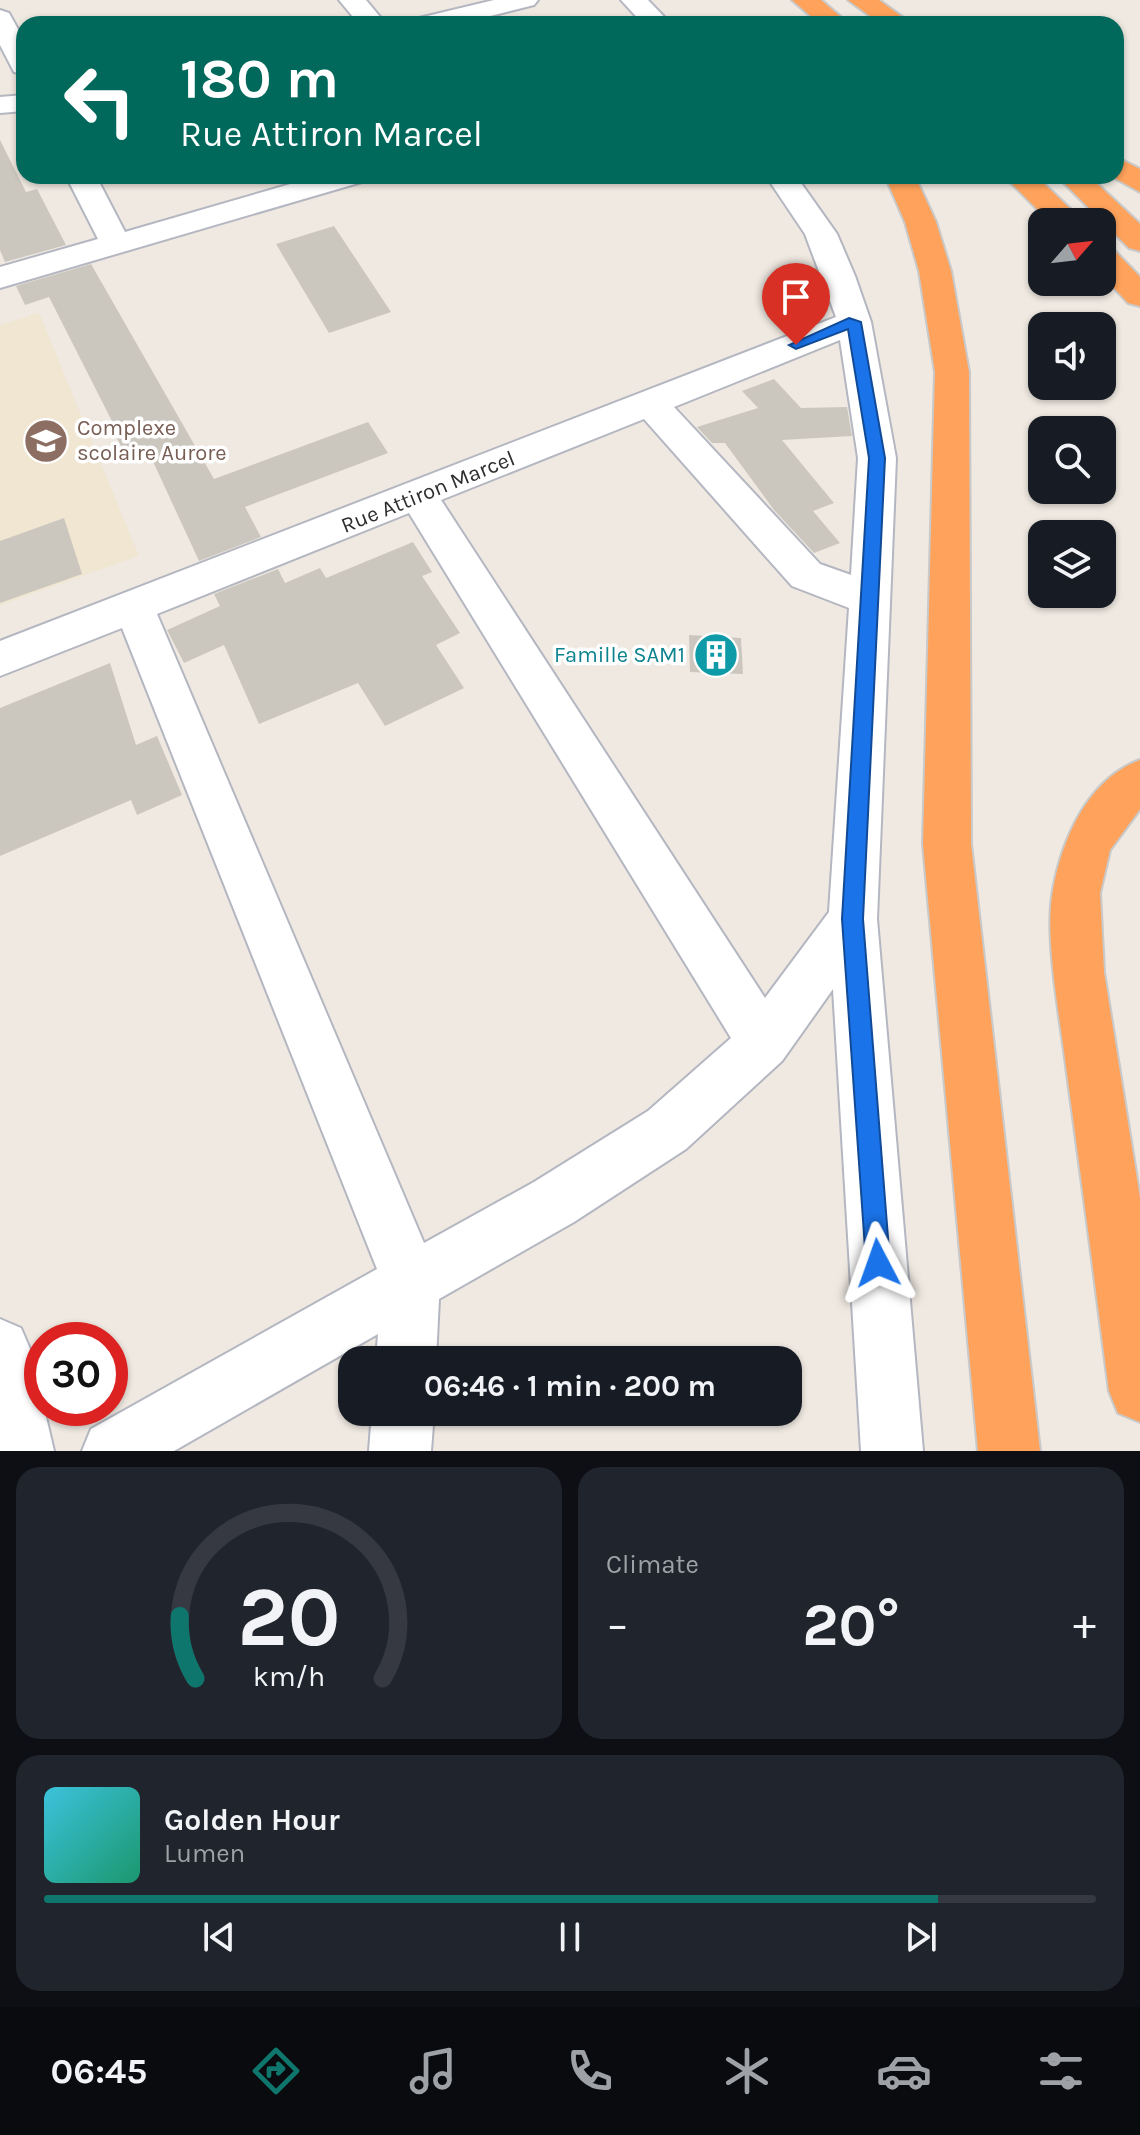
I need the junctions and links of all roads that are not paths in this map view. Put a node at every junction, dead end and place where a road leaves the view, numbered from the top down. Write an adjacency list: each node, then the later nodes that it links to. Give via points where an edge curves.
1 (22, 0): 7 (street)
2 (352, 0): 8 (street)
3 (525, 0): 9 (street)
4 (634, 0): 10 (street)
5 (805, 0): 11 (highway)
6 (860, 0): 12 (highway); 13 (highway)
7 (0, 5)
8 (366, 16)
9 (460, 16)
10 (650, 16)
11 (826, 16)
12 (879, 16)
13 (886, 16)
14 (0, 18): 15 (street)
15 (16, 50)
16 (85, 184): 24 (street)
17 (306, 184): 24 (street)
18 (787, 184): 28 (street, via 821,234)
19 (903, 184): 46 (highway, via 934,269 952,372 947,844)
20 (1028, 184): 22 (highway)
21 (1080, 184): 23 (highway)
22 (1053, 208)
23 (1140, 241)
24 (116, 244): 26 (street)
25 (1116, 271): 27 (highway)
26 (0, 278)
27 (1140, 296)
28 (854, 322): 29 (street, Rue Attiron Marcel); 31 (street, via 877,458)
29 (650, 403): 30 (street, Rue Attiron Marcel); 31 (street, via 806,575)
30 (418, 496): 32 (street, Rue Attiron Marcel); 36 (street)
31 (870, 599): 35 (street)
32 (134, 607): 33 (street, Rue Attiron Marcel); 37 (street)
33 (0, 659)
34 (1140, 780): 40 (highway, via 1114,804 1088,843 1076,893 1079,972)
35 (853, 919): 36 (street); 45 (street)
36 (764, 1043): 37 (street, via 667,1130 554,1202)
37 (411, 1281): 38 (street); 43 (street)
38 (407, 1346)
39 (0, 1349): 42 (street)
40 (1140, 1391)
41 (402, 1426): 44 (street)
42 (23, 1451)
43 (113, 1451)
44 (400, 1451)
45 (892, 1451)
46 (1009, 1451)

